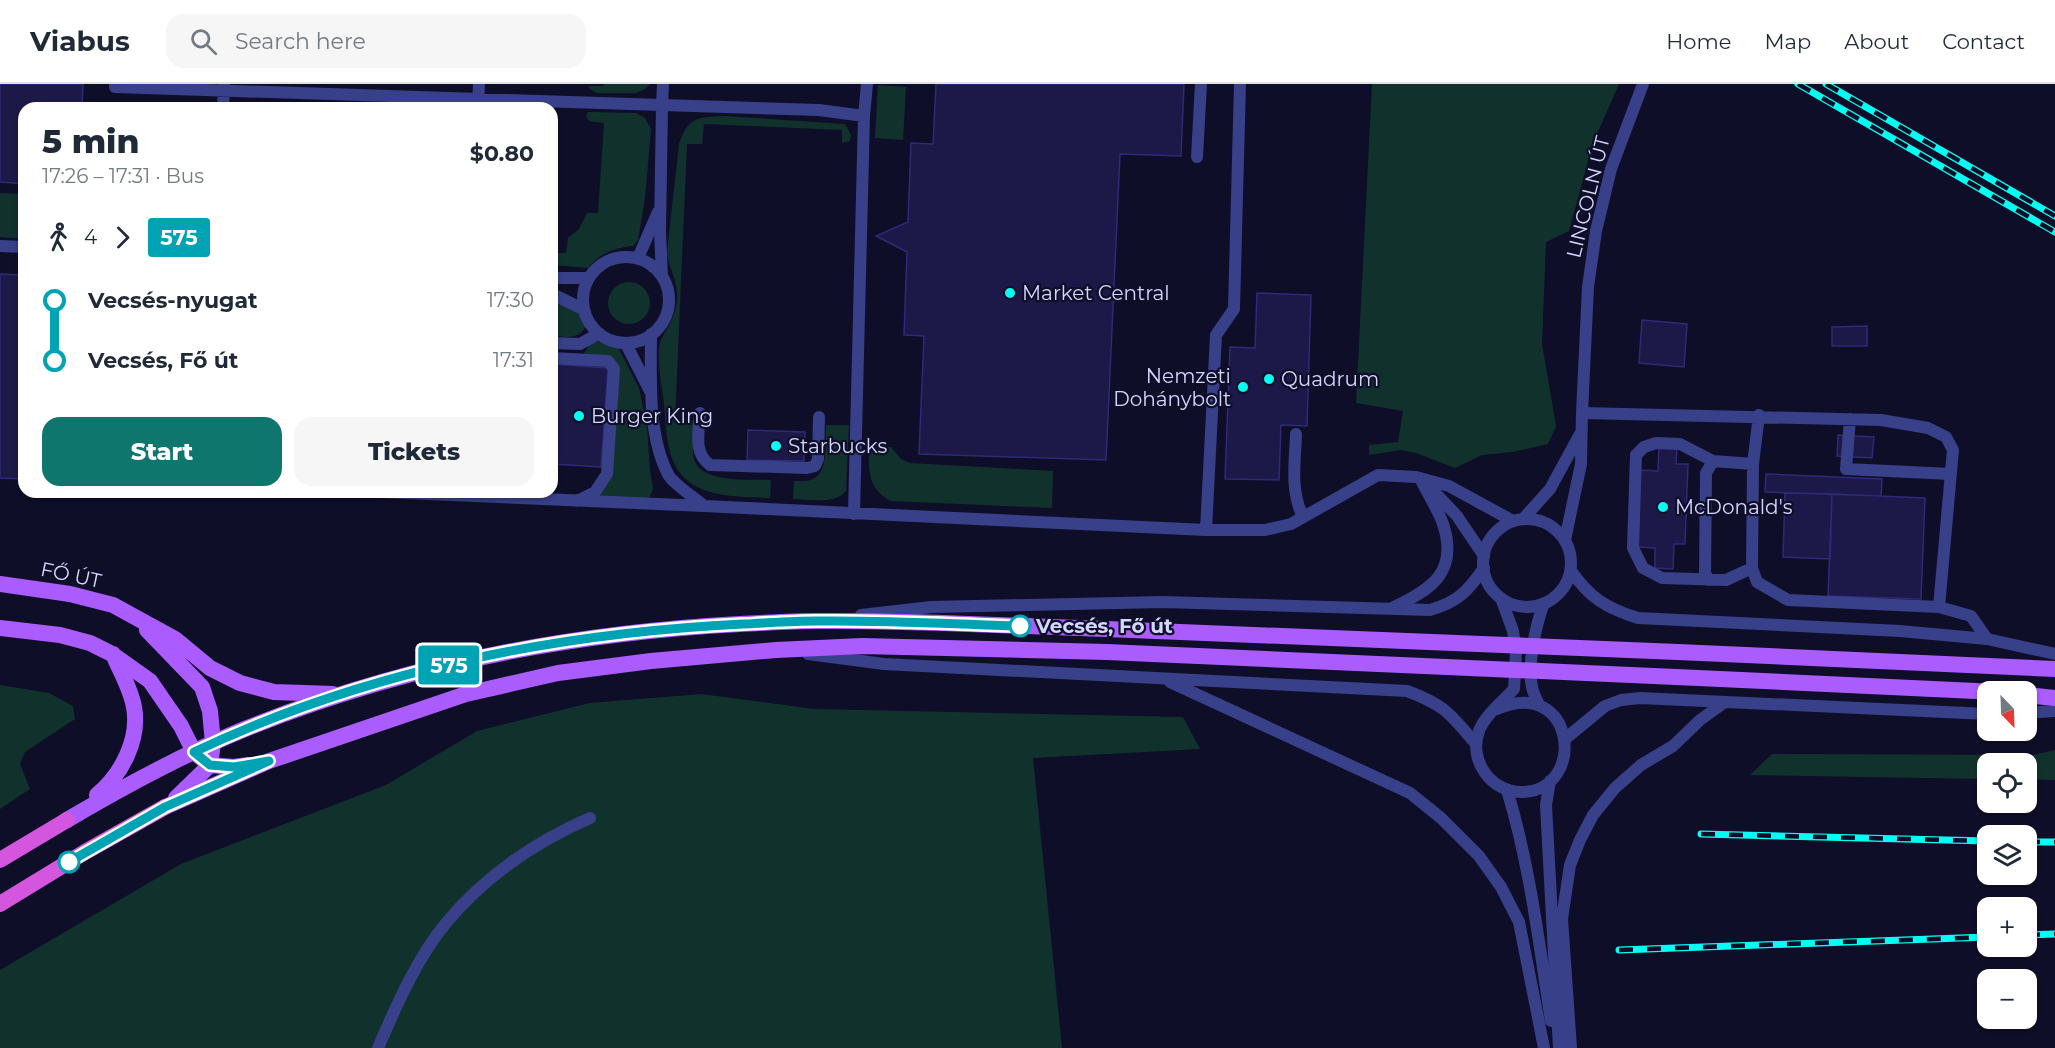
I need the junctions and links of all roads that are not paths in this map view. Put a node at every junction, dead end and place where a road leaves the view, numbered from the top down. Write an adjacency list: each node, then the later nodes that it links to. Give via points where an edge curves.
1 (479, 84): 11 (street)
2 (663, 84): 13 (street)
3 (867, 84): 14 (street)
4 (1201, 84): 15 (street)
5 (1240, 84): 48 (street, via 1234,309 1216,335)
6 (1643, 84): 32 (street, LINCOLN ÚT, via 1611,169 1596,231 1588,286)
7 (115, 86): 8 (street)
8 (224, 87): 9 (street); 10 (street)
9 (223, 102)
10 (462, 102)
11 (478, 102)
12 (558, 104): 13 (street)
13 (662, 105): 14 (street, via 819,110); 16 (street)
14 (864, 116): 45 (street)
15 (1197, 157)
16 (660, 205): 19 (street); 20 (street)
17 (0, 246): 18 (street)
18 (18, 247)
19 (638, 258): 20 (street); 22 (street, via 610,259)
20 (662, 276): 26 (street, via 669,301 659,329)
21 (558, 278): 22 (street)
22 (588, 279): 24 (street, via 582,294)
23 (558, 297): 24 (street)
24 (583, 309): 25 (street)
25 (598, 334): 27 (street, via 580,344); 28 (street)
26 (651, 334): 28 (street); 30 (street)
27 (558, 343)
28 (626, 344): 30 (street)
29 (558, 358): 43 (street, via 608,361 614,369 607,474 595,492)
30 (651, 394): 44 (street, via 657,442 670,477)
31 (699, 413): 34 (street, via 698,450 710,465 796,468 815,466)
32 (1582, 413): 33 (street); 36 (street, LINCOLN ÚT)
33 (1759, 415): 35 (street); 39 (street)
34 (819, 417)
35 (1850, 419): 40 (street, via 1928,428 1946,437 1953,450); 40 (street, via 1846,469)
36 (1581, 430): 47 (street, LINCOLN ÚT, via 1550,489); 49 (street, LINCOLN ÚT, via 1581,464)
37 (1296, 434): 46 (street, via 1294,483 1296,501)
38 (1713, 461): 39 (street); 53 (street, via 1706,473 1705,573); 53 (street, via 1680,444 1656,443 1636,454 1633,548 1643,568 1662,578)
39 (1753, 464): 51 (street)
40 (1950, 474): 57 (street)
41 (1420, 478): 46 (street, via 1378,475); 47 (street, via 1449,486); 50 (street, via 1457,516); 58 (street, via 1443,522 1448,542 1445,566 1436,582)
42 (543, 498): 43 (street)
43 (576, 502): 44 (street)
44 (704, 506): 45 (street)
45 (854, 514): 48 (street)
46 (1304, 517): 48 (street, via 1265,530)
47 (1518, 520): 49 (street, via 1539,520); 50 (street, via 1494,535)
48 (1206, 530)
49 (1565, 540): 52 (street)
50 (1484, 562): 55 (street, via 1487,579); 58 (street, via 1473,585 1446,606 1431,610)
51 (1752, 568): 53 (street, via 1726,580); 57 (street, via 1757,582 1788,600)
52 (1570, 571): 56 (street, via 1566,584); 62 (street, via 1611,609 1638,618)
53 (1709, 579)
54 (0, 584): 59 (main road, FŐ ÚT, via 70,594 113,605)
55 (1501, 598): 56 (street, via 1522,606); 74 (street, via 1516,652 1514,689)
56 (1544, 603): 73 (street, via 1532,654 1532,687)
57 (1939, 607): 62 (street, via 1971,616)
58 (1392, 608): 60 (street, via 1163,602 931,607)
59 (132, 615): 69 (main road, FŐ ÚT, via 176,639 210,668 240,683 274,692); 79 (main road, via 202,687 210,711)
60 (814, 621): 66 (main road, bridge, via 1107,629); 69 (main road, via 677,628 543,645 455,663)
61 (0, 627): 64 (main road, via 60,635)
62 (1987, 639): 65 (street)
63 (776, 650): 67 (street, via 884,664); 68 (main road, bridge, via 862,646 1107,652); 82 (main road, via 558,672 466,694)
64 (112, 654): 81 (main road, via 150,681); 88 (main road, via 134,708 134,733 122,767 103,790)
65 (2055, 654)
66 (2055, 669)
67 (1163, 679): 80 (street, via 1407,692 1430,699 1447,710); 92 (street, via 1410,793 1441,818 1479,856 1519,922)
68 (1977, 690)
69 (343, 694): 79 (main road)
70 (2037, 696): 71 (main road)
71 (2055, 698)
72 (1725, 702): 77 (street); 78 (street, via 1621,700 1605,706); 94 (street, via 1615,788 1593,815 1581,840 1570,865 1562,919)
73 (1539, 705): 74 (street, via 1510,703); 78 (street, via 1551,713)
74 (1497, 709): 80 (street, via 1486,718)
75 (2055, 711): 76 (street)
76 (2037, 712)
77 (1977, 713)
78 (1565, 739): 84 (street, via 1560,768)
79 (213, 743): 81 (main road); 83 (main road)
80 (1476, 744): 85 (street, via 1484,772)
81 (194, 752): 83 (main road); 88 (main road)
82 (269, 761): 83 (main road, via 234,767); 86 (main road)
83 (210, 765): 86 (main road)
84 (1550, 781): 85 (street, via 1522,792); 93 (street, via 1546,805)
85 (1507, 790): 93 (street, via 1526,868)
86 (165, 807): 90 (highway)
87 (590, 818): 91 (street, via 519,856 479,887 445,924 399,1000)
88 (67, 820): 89 (highway)
89 (0, 860)
90 (0, 904)
91 (378, 1048)
92 (1544, 1048)
93 (1557, 1048)
94 (1571, 1048)

